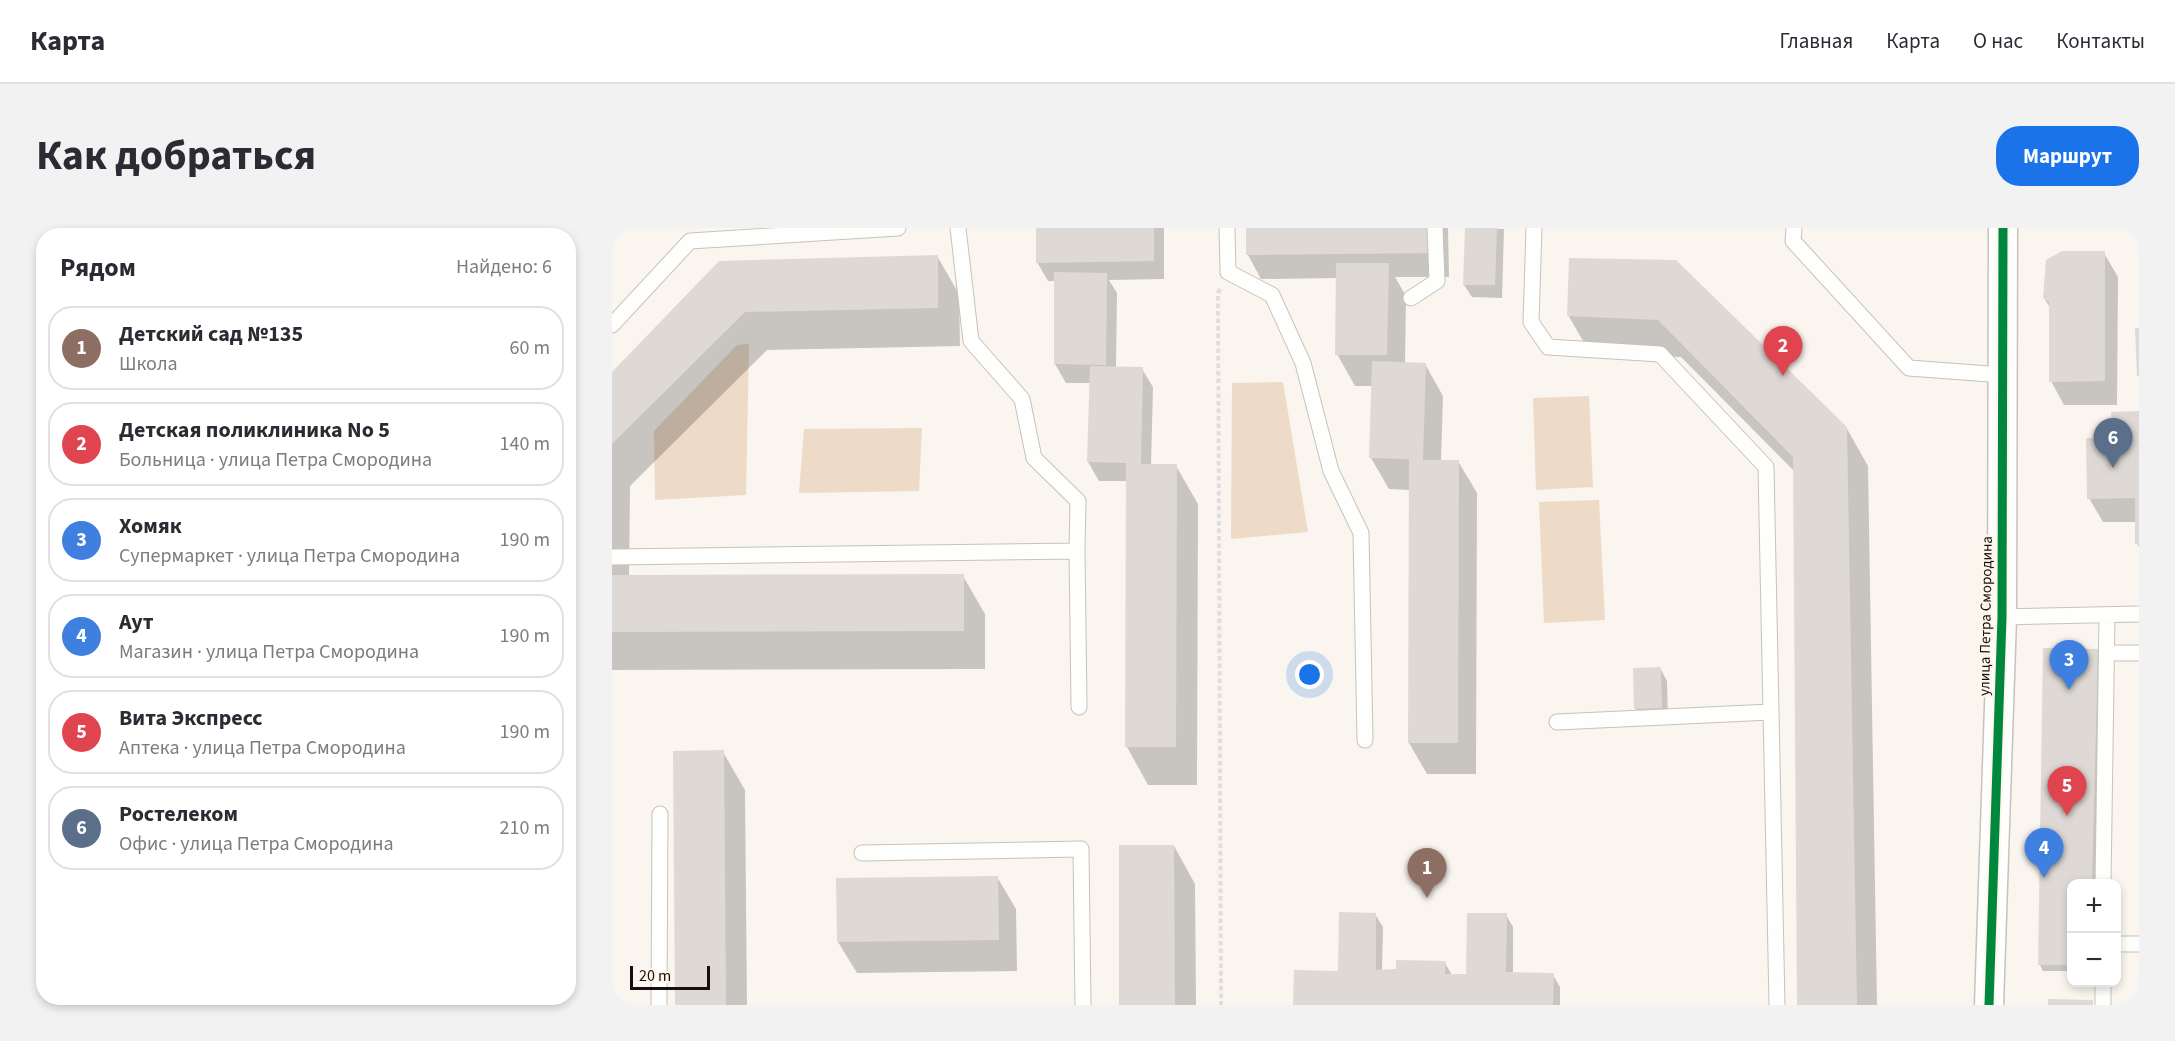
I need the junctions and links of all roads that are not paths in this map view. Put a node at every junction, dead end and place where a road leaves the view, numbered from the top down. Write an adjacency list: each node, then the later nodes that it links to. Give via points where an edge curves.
1 (898, 228): 9 (lane, via 690,241)
2 (958, 228): 11 (lane, via 971,340 1022,399 1034,458 1078,501)
3 (1227, 228): 21 (lane, via 1228,272 1272,295 1302,363 1331,471 1361,533)
4 (1435, 228): 8 (lane, via 1437,281)
5 (1534, 228): 19 (lane, via 1532,322 1548,347 1660,354 1766,467)
6 (1794, 228): 10 (lane, via 1793,241 1909,368)
7 (2003, 228): 10 (street, улица Петра Смородина)
8 (1411, 298)
9 (612, 325)
10 (2003, 375): 15 (street, улица Петра Смородина)
11 (1077, 551): 12 (lane); 18 (lane)
12 (612, 557)
13 (2139, 614): 14 (lane)
14 (2107, 615): 15 (lane); 16 (lane)
15 (2002, 617): 31 (street, улица Петра Смородина)
16 (2108, 653): 17 (lane); 24 (lane)
17 (2139, 653)
18 (1079, 707)
19 (1771, 712): 20 (lane); 30 (lane)
20 (1557, 722)
21 (1365, 740)
22 (660, 814): 28 (lane)
23 (862, 853): 29 (lane, via 1081,849)
24 (2103, 879)
25 (2121, 944): 26 (lane)
26 (2139, 944)
27 (2103, 987): 32 (lane)
28 (659, 1005)
29 (1083, 1005)
30 (1777, 1005)
31 (1989, 1005)
32 (2103, 1005)

